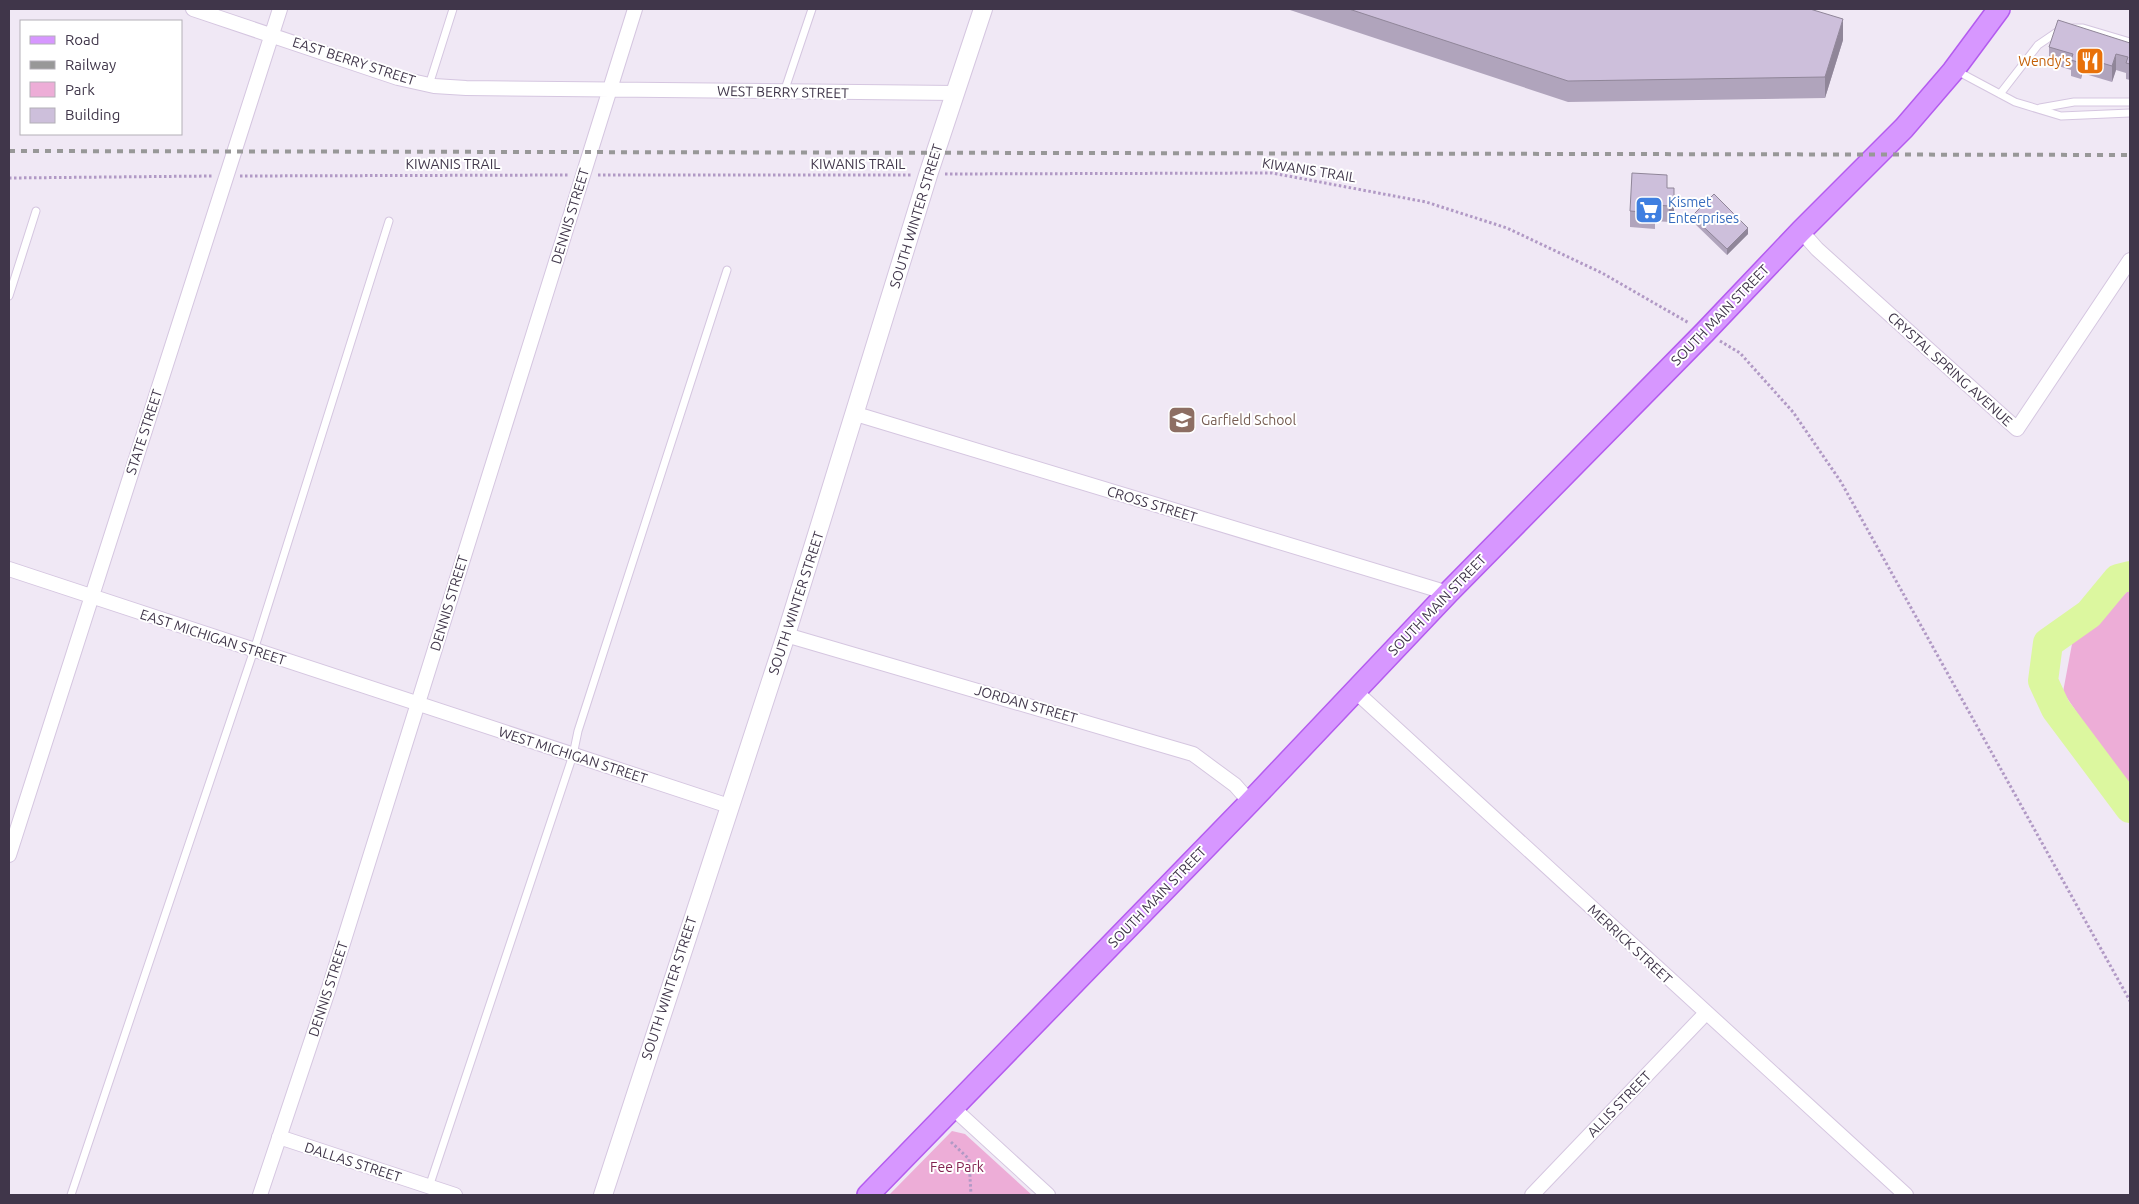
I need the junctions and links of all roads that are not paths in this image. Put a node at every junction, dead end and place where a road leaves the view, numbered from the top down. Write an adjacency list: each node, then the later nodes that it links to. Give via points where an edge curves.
1 (193, 9): 9 (street, EAST BERRY STREET)
2 (280, 9): 9 (street, STATE STREET)
3 (453, 9): 13 (lane)
4 (635, 9): 14 (street, DENNIS STREET)
5 (812, 9): 15 (lane)
6 (983, 9): 16 (street, SOUTH WINTER STREET)
7 (1999, 9): 12 (main road, SOUTH MAIN STREET)
8 (2068, 28): 10 (lane); 11 (lane, via 2083,28); 17 (lane, via 2062,28 2038,44)
9 (272, 35): 13 (street, EAST BERRY STREET, via 398,78); 30 (street, STATE STREET)
10 (2082, 36)
11 (2130, 42)
12 (1954, 70): 17 (lane); 23 (main road, SOUTH MAIN STREET, via 1904,128)
13 (429, 85): 14 (street, EAST BERRY STREET)
14 (610, 90): 15 (street, WEST BERRY STREET); 34 (street, DENNIS STREET)
15 (784, 92): 16 (street, WEST BERRY STREET)
16 (956, 93): 27 (street, SOUTH WINTER STREET)
17 (2000, 94): 19 (lane)
18 (2130, 102): 19 (lane, via 2074,102)
19 (2037, 108): 20 (lane, via 2061,116)
20 (2130, 113)
21 (36, 211): 26 (lane)
22 (389, 221): 32 (lane)
23 (1801, 231): 24 (street, CRYSTAL SPRING AVENUE, via 2017,430); 29 (main road, SOUTH MAIN STREET)
24 (2130, 260)
25 (727, 270): 35 (lane)
26 (9, 296)
27 (856, 414): 29 (street, CROSS STREET); 31 (street, SOUTH WINTER STREET)
28 (9, 569): 30 (street, EAST MICHIGAN STREET)
29 (1448, 593): 33 (main road, SOUTH MAIN STREET)
30 (91, 596): 32 (street, EAST MICHIGAN STREET); 38 (street, STATE STREET)
31 (786, 635): 36 (street, JORDAN STREET, via 1193,754 1235,785); 37 (street, SOUTH WINTER STREET)
32 (254, 650): 34 (street, EAST MICHIGAN STREET); 43 (lane)
33 (1356, 691): 36 (main road, SOUTH MAIN STREET); 39 (street, MERRICK STREET)
34 (418, 704): 35 (street, WEST MICHIGAN STREET); 41 (street, DENNIS STREET, via 330,988)
35 (573, 755): 37 (street, WEST MICHIGAN STREET); 42 (lane)
36 (1250, 802): 40 (main road, SOUTH MAIN STREET)
37 (729, 806): 46 (street, SOUTH WINTER STREET)
38 (9, 855)
39 (1706, 1013): 49 (street, ALLIS STREET); 50 (street, MERRICK STREET)
40 (953, 1108): 47 (main road, SOUTH MAIN STREET); 48 (street)
41 (279, 1137): 42 (street, DALLAS STREET); 44 (street, DENNIS STREET)
42 (429, 1187): 45 (street, DALLAS STREET)
43 (71, 1195)
44 (260, 1195)
45 (455, 1195)
46 (603, 1195)
47 (868, 1195)
48 (1048, 1195)
49 (1532, 1195)
50 (1906, 1195)

